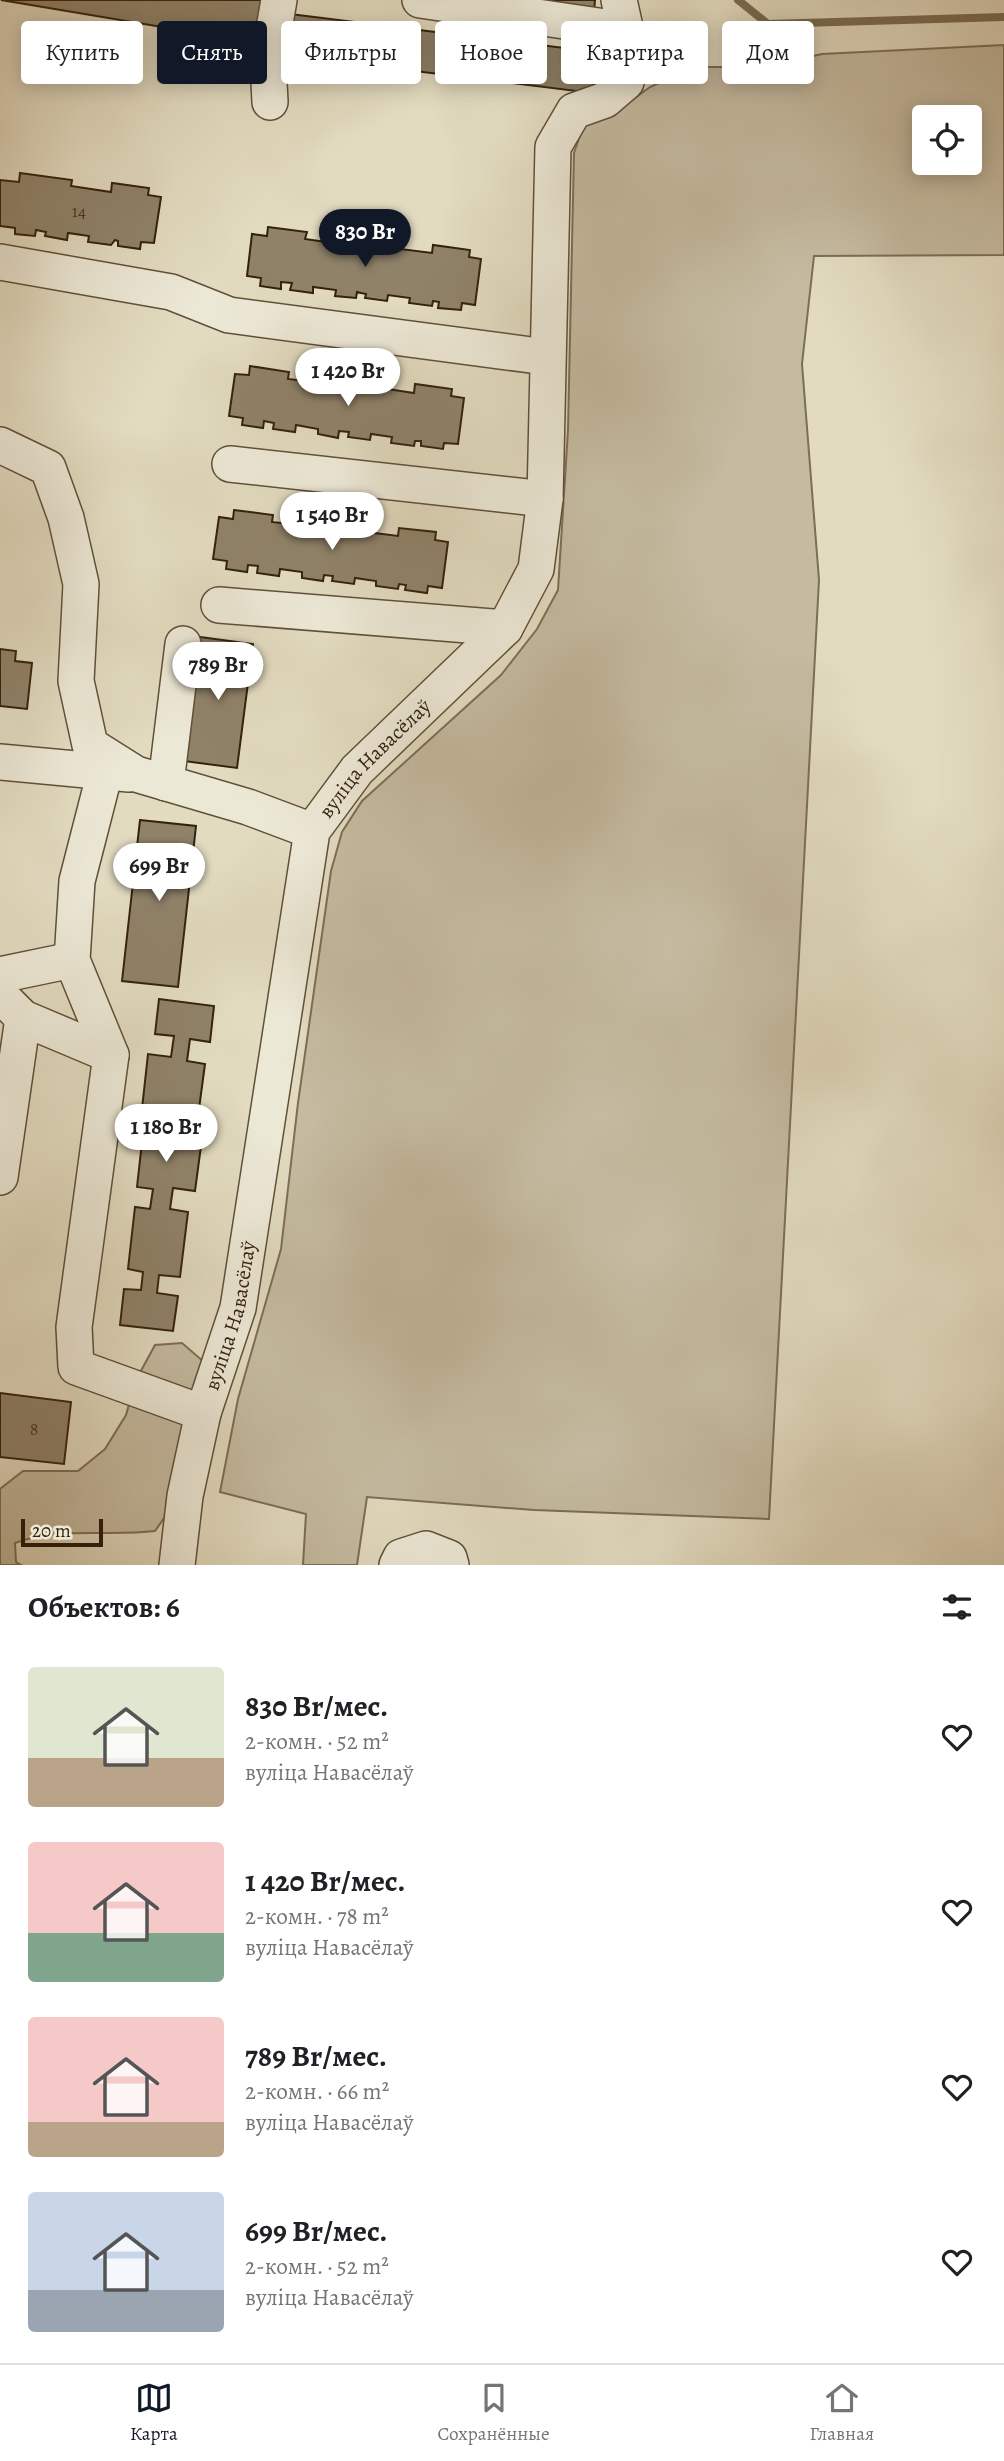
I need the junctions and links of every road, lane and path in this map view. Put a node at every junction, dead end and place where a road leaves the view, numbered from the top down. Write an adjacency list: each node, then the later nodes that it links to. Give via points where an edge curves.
1 (279, 0): 4 (street, via 268,63)
2 (420, 0): 3 (street)
3 (622, 15): 6 (street, вуліца Навасёлаў, via 632,59 626,82 605,100 574,111 553,147)
4 (270, 102)
5 (0, 262): 6 (street, via 171,292 229,315)
6 (546, 357): 9 (street, вуліца Навасёлаў)
7 (0, 445): 14 (street, via 48,468 66,517 81,583 76,681 90,745)
8 (230, 464): 9 (street)
9 (545, 499): 11 (street, вуліца Навасёлаў, via 536,569)
10 (219, 605): 11 (street)
11 (505, 628): 15 (street, вуліца Навасёлаў, via 357,770)
12 (183, 644): 14 (street)
13 (0, 762): 14 (street)
14 (136, 776): 15 (street, via 248,807); 16 (street, via 77,881)
15 (312, 831): 21 (street, вуліца Навасёлаў, via 238,1308)
16 (72, 960): 17 (street); 19 (street)
17 (0, 975)
18 (12, 1007): 19 (street); 20 (street)
19 (111, 1055): 21 (street, via 74,1327 76,1367)
20 (0, 1177)
21 (203, 1413): 22 (street, вуліца Навасёлаў, via 185,1496)
22 (177, 1565)
23 (397, 1565): 24 (street, via 401,1557 426,1549 449,1558)
24 (451, 1565)

